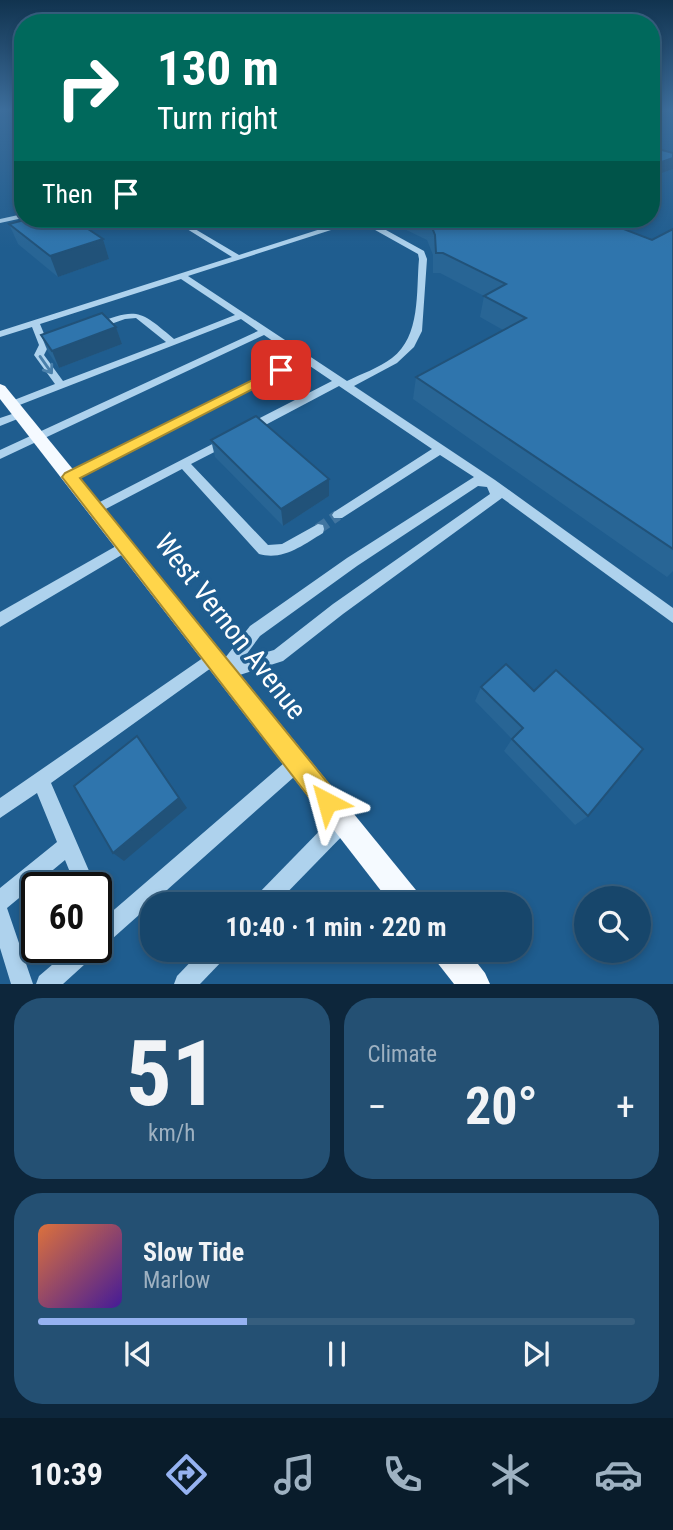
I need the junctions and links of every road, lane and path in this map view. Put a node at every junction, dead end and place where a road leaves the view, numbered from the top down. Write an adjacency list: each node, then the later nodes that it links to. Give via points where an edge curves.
1 (189, 228): 4 (street)
2 (331, 228): 4 (street)
3 (376, 228): 15 (street, via 421,253 417,331 402,355)
4 (237, 257): 5 (street)
5 (181, 275): 6 (street); 7 (street)
6 (241, 316): 9 (street); 12 (street)
7 (35, 323): 10 (street); 13 (street)
8 (91, 328): 12 (street, via 134,314)
9 (264, 331): 14 (street); 18 (street)
10 (0, 334)
11 (68, 336): 13 (street)
12 (172, 342): 16 (street)
13 (44, 345): 16 (street, one-way to 16, via 39,355)
14 (305, 358): 15 (street); 22 (street)
15 (343, 383): 19 (street); 21 (street)
16 (61, 386): 17 (street)
17 (8, 407): 18 (main road, West Vernon Avenue)
18 (39, 437): 20 (street); 22 (main road, West Vernon Avenue)
19 (441, 449): 23 (street); 25 (street)
20 (0, 455)
21 (183, 463): 24 (street); 26 (street, via 264,550 274,553)
22 (70, 477): 24 (main road, West Vernon Avenue)
23 (491, 483): 28 (street); 30 (street, via 476,481 330,577 255,631); 30 (street, via 497,496 278,656)
24 (96, 509): 27 (main road, West Vernon Avenue)
25 (338, 515)
26 (318, 529)
27 (125, 545): 29 (street); 30 (main road, West Vernon Avenue)
28 (673, 616)
29 (0, 620)
30 (218, 665): 31 (main road, West Vernon Avenue); 32 (street)
31 (297, 763): 34 (main road, West Vernon Avenue); 41 (street)
32 (41, 780): 33 (street); 35 (street)
33 (0, 809)
34 (343, 821): 37 (street); 38 (main road, West Vernon Avenue)
35 (68, 845): 36 (street); 39 (street)
36 (80, 872)
37 (274, 892)
38 (400, 892)
39 (0, 901)
40 (0, 915): 45 (street)
41 (112, 926)
42 (206, 962): 47 (street)
43 (457, 962): 48 (main road)
44 (71, 963): 46 (street)
45 (22, 984)
46 (47, 984)
47 (185, 984)
48 (474, 984)

